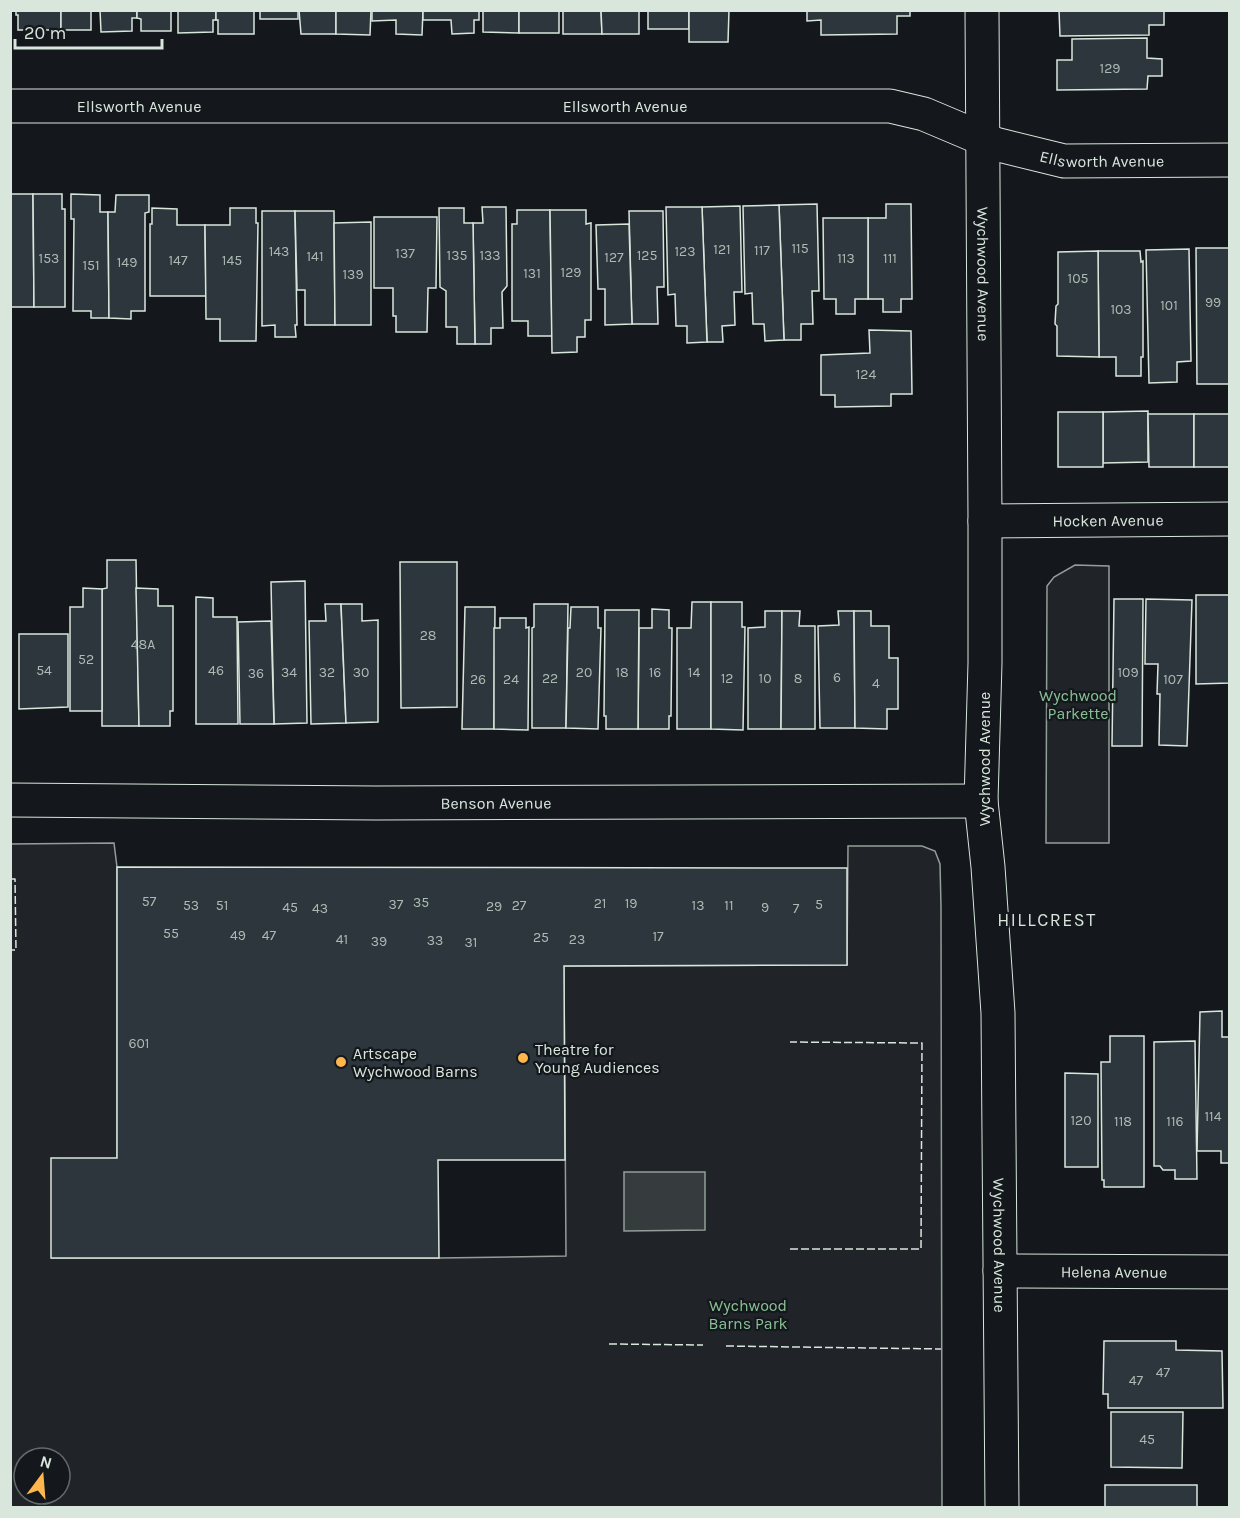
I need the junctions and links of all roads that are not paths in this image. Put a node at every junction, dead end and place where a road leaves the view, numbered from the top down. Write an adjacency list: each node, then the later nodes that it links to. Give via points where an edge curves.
1 (982, 10): 3 (street, Wychwood Avenue)
2 (10, 106): 3 (street, Ellsworth Avenue, via 890,106 924,114)
3 (983, 140): 4 (street, Ellsworth Avenue, via 1064,161); 6 (street, Wychwood Avenue)
4 (1230, 160)
5 (1230, 519): 6 (street, Hocken Avenue)
6 (985, 521): 8 (street, Wychwood Avenue)
7 (10, 800): 8 (street, Benson Avenue)
8 (981, 801): 9 (street, Wychwood Avenue, via 998,1013)
9 (999, 1271): 10 (street, Helena Avenue); 11 (street, Wychwood Avenue)
10 (1230, 1272)
11 (1002, 1508)

